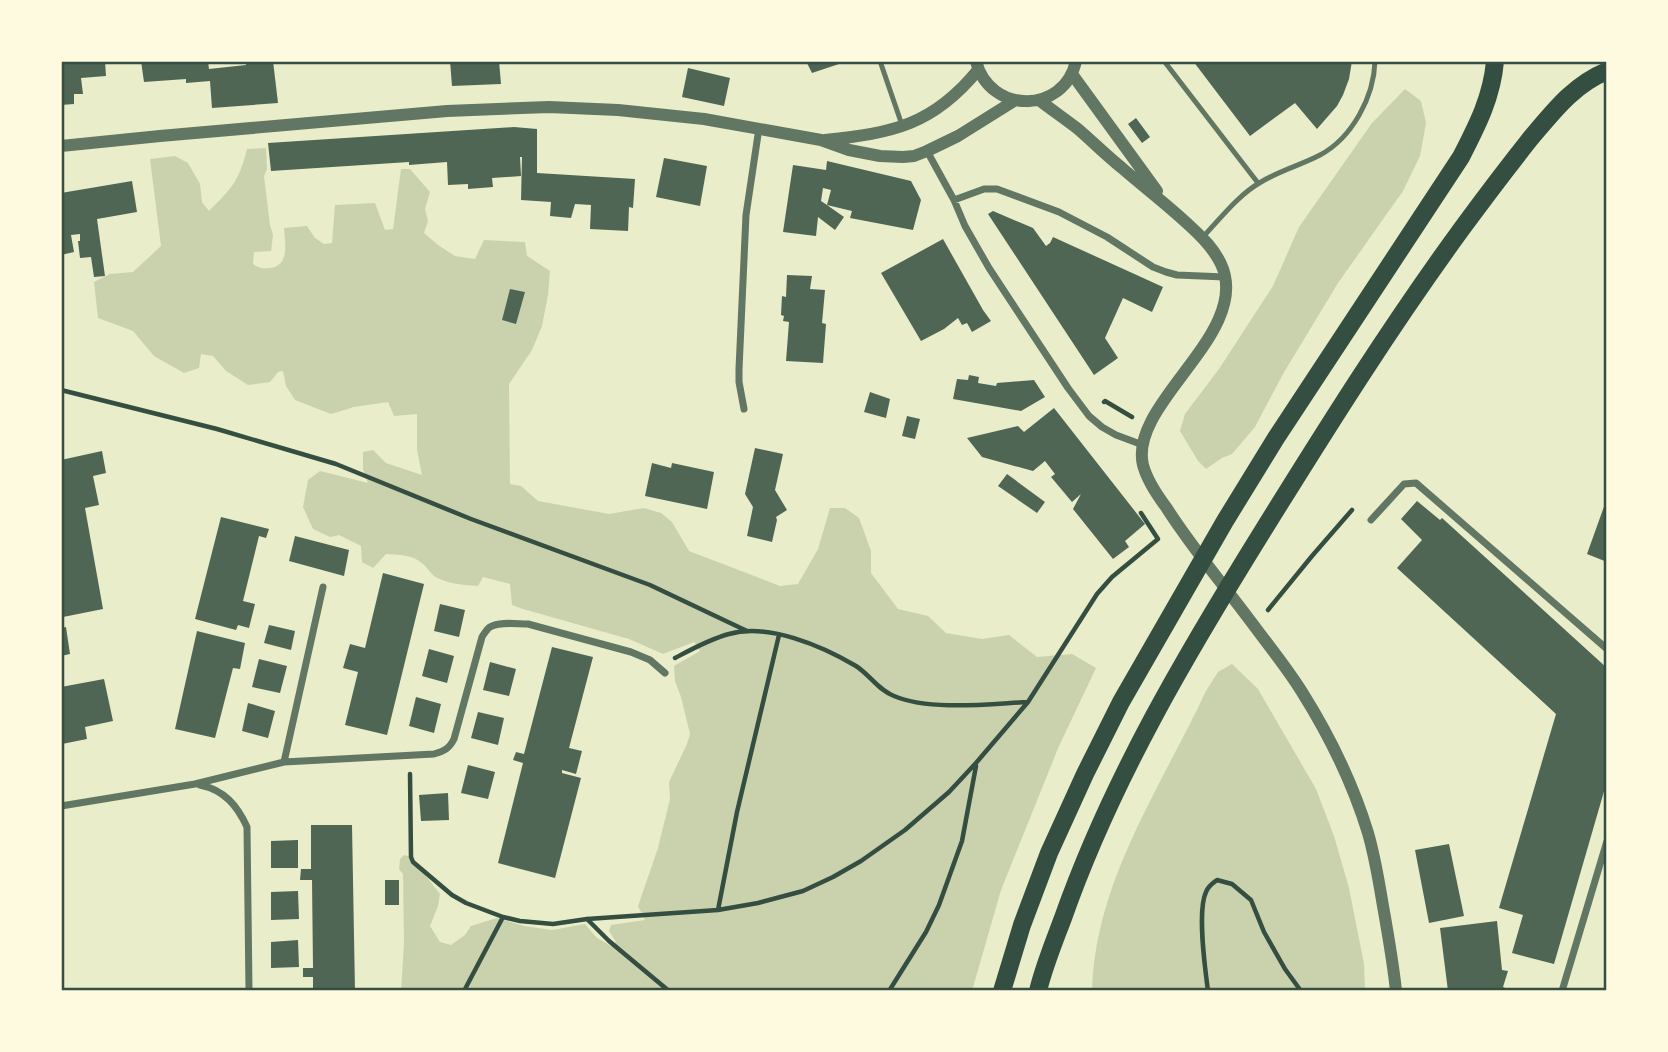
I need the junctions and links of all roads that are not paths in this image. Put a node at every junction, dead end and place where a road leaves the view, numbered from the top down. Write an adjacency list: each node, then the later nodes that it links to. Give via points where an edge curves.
1 (880, 61): 10 (lane)
2 (1164, 61): 15 (lane)
3 (1375, 61): 15 (lane, via 1369,94 1343,138 1318,156)
4 (1495, 61): 31 (main road, via 1491,92 1461,157 1276,438 1121,702 1044,865)
5 (977, 65): 9 (street, via 986,84); 10 (street, via 964,87 936,110)
6 (1074, 68): 8 (street, via 1063,86); 17 (street)
7 (1607, 71): 32 (main road, via 1590,78 1557,106 1430,272 1204,626 1111,799)
8 (1039, 100): 9 (street); 17 (street)
9 (1014, 101): 14 (street)
10 (902, 127): 12 (street)
11 (759, 128): 12 (street); 13 (street, via 672,115 550,107); 20 (street, via 746,215 739,369)
12 (821, 140): 14 (street, via 880,156)
13 (61, 146)
14 (927, 151): 16 (street)
15 (1258, 183): 18 (lane)
16 (954, 200): 19 (street, via 997,189 1059,212 1166,272); 21 (street, via 996,278 1089,416 1116,435)
17 (1166, 203): 18 (street)
18 (1202, 238): 19 (street)
19 (1226, 277): 21 (street, via 1220,317 1152,421)
20 (744, 409)
21 (1143, 445): 33 (street, via 1144,468 1158,496 1289,672 1332,746 1368,833)
22 (1371, 520): 24 (street, via 1404,484 1416,483)
23 (323, 587): 26 (street)
24 (1607, 649)
25 (665, 673): 26 (street, via 631,652 528,624 489,627 482,637 449,748 434,754)
26 (284, 762): 27 (street)
27 (195, 784): 28 (street); 30 (street, via 231,800 247,827)
28 (61, 806)
29 (1607, 841): 34 (street)
30 (249, 991)
31 (1002, 991)
32 (1038, 991)
33 (1396, 991)
34 (1562, 991)

